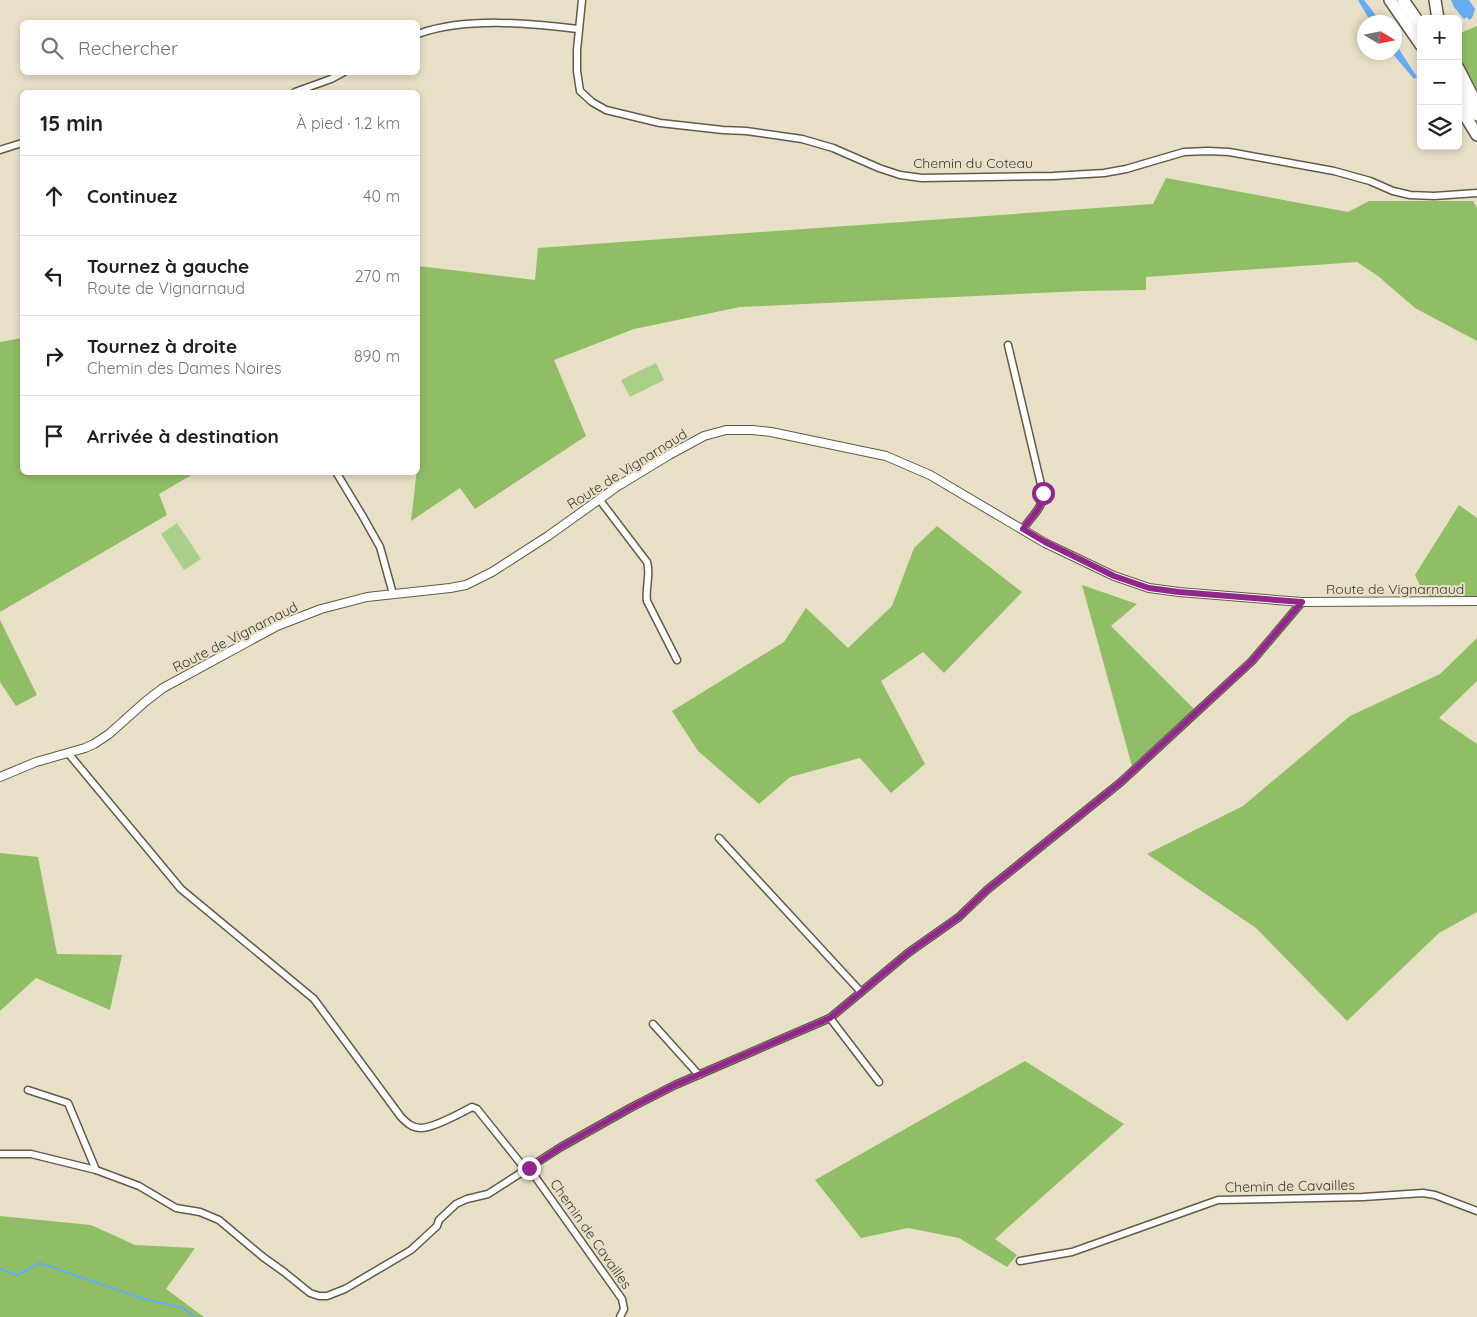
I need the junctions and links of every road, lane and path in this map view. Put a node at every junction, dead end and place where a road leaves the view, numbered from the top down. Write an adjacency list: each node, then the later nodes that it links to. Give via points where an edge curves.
1 (582, 0): 7 (street)
2 (1390, 0): 9 (highway)
3 (1403, 0): 6 (highway)
4 (1435, 0): 5 (highway)
5 (1437, 15)
6 (1417, 20)
7 (578, 29): 8 (street, via 474,24 447,26); 20 (street, Chemin du Coteau, via 580,91 606,110 660,123 802,139 900,175 922,178 1104,173 1184,152 1208,151 1334,171 1410,195)
8 (420, 33)
9 (1417, 39)
10 (339, 75): 12 (street)
11 (1462, 76): 15 (highway)
12 (301, 90)
13 (1462, 91): 16 (highway)
14 (1459, 105): 17 (highway)
15 (1477, 105)
16 (1477, 115)
17 (1477, 135)
18 (20, 144): 19 (street)
19 (0, 150)
20 (1477, 193)
21 (1008, 345): 24 (street, via 1044,499)
22 (338, 475): 25 (street, via 380,547)
23 (599, 499): 24 (street, Route de Vignarnaud, via 704,436 726,430 752,430 886,456 930,475); 25 (street, Route de Vignarnaud, via 548,536 466,585); 28 (street, via 647,562 647,601)
24 (1023, 529): 27 (street, Route de Vignarnaud, via 1114,576 1149,588)
25 (393, 594): 29 (street, Route de Vignarnaud, via 321,609 277,626 163,688 102,739)
26 (1477, 601): 27 (street, Route de Vignarnaud)
27 (1302, 602): 32 (street, via 1252,661 1121,782 987,890 959,917)
28 (677, 660)
29 (68, 753): 30 (street, Route de Vignarnaud); 39 (street, Chemin de Cavailles, via 181,889 314,999 408,1124 422,1128 472,1107)
30 (0, 777)
31 (719, 838): 32 (street)
32 (860, 992): 33 (street)
33 (830, 1018): 35 (street); 36 (street)
34 (652, 1024): 35 (street)
35 (699, 1074): 39 (street, via 628,1109)
36 (879, 1082)
37 (28, 1090): 40 (street, via 68,1103)
38 (0, 1154): 40 (street, via 31,1154)
39 (527, 1169): 40 (street, via 488,1194 456,1204 411,1250 345,1290 327,1296 310,1293 219,1220 200,1212 176,1208 139,1186); 43 (street, Chemin de Cavailles, via 622,1299 624,1309)
40 (96, 1170)
41 (1477, 1211): 42 (street, Chemin de Cavailles, via 1423,1193 1218,1200 1072,1252)
42 (1020, 1261)
43 (620, 1317)

